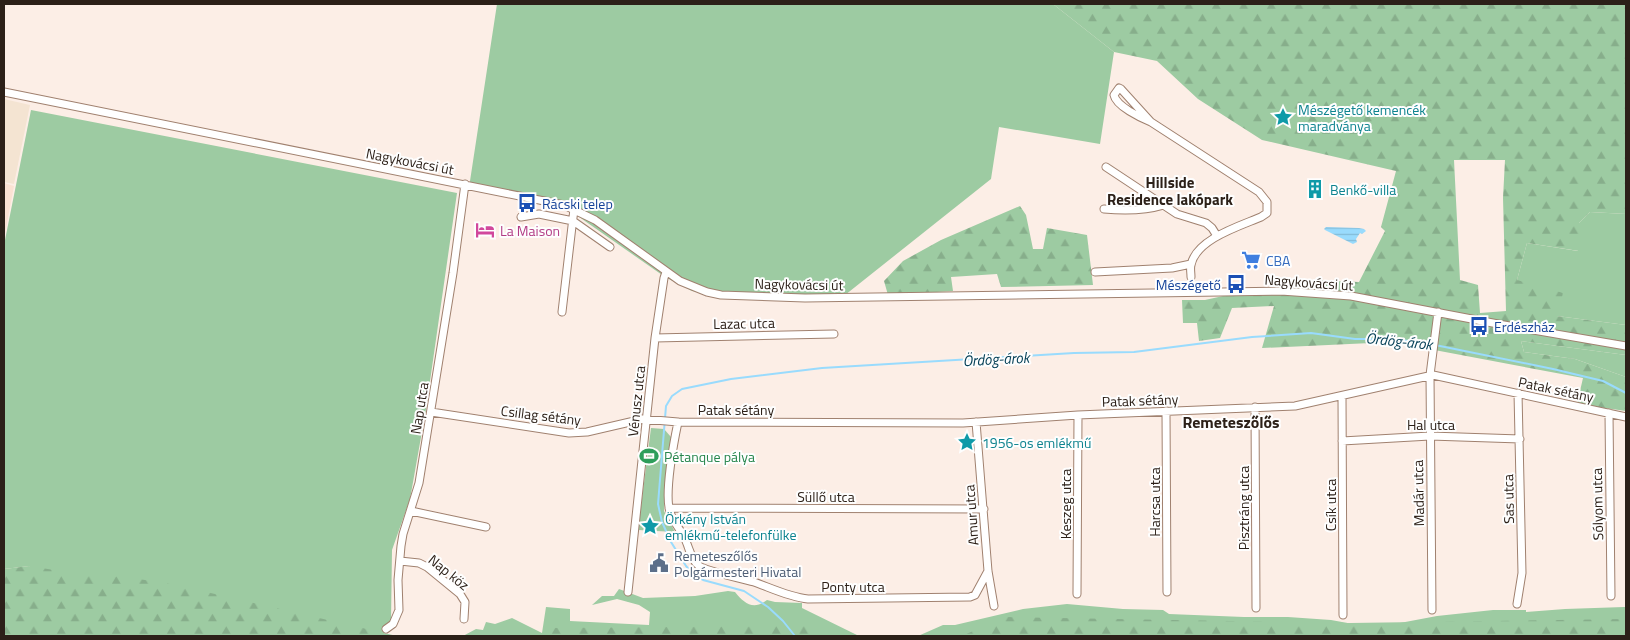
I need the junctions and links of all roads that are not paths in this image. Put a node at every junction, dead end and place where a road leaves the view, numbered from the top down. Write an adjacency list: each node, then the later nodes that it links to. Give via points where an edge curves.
1 (4, 92): 4 (street, Nagykovácsi út)
2 (1151, 122): 2 (street, via 1121,88 1116,91 1116,101); 10 (street, via 1259,192 1267,202 1267,213)
3 (1106, 167): 5 (street)
4 (464, 184): 6 (street, Nagykovácsi út); 26 (street, Nap utca)
5 (1164, 205): 7 (street, via 1136,210); 10 (street, via 1176,214 1206,223)
6 (574, 209): 9 (street); 13 (street, Nagykovácsi út, via 595,220)
7 (1104, 209)
8 (521, 217): 9 (street, via 539,214)
9 (573, 221): 11 (street); 16 (street)
10 (1217, 236): 12 (street, via 1203,246)
11 (610, 247)
12 (1191, 264): 14 (street); 15 (street)
13 (666, 272): 17 (street, Nagykovácsi út, via 693,288 721,295 803,298 1280,291 1351,296); 19 (street, Vénusz utca)
14 (1096, 272)
15 (1190, 277)
16 (562, 312)
17 (1438, 312): 20 (street, Nagykovácsi út); 21 (street, Madár utca)
18 (834, 334): 19 (street, Lazac utca)
19 (655, 338): 30 (street, Vénusz utca)
20 (1626, 346)
21 (1430, 375): 22 (street, Patak sétány); 23 (street, Patak sétány); 33 (street, Madár utca)
22 (1518, 393): 27 (street, Patak sétány); 34 (street, Sas utca)
23 (1342, 396): 24 (street, Patak sétány, via 1302,405); 35 (street, Csík utca)
24 (1255, 407): 25 (street, Patak sétány); 48 (street, Pisztráng utca)
25 (1166, 411): 28 (street, Patak sétány); 43 (street, Harcsa utca)
26 (431, 412): 30 (street, Csillag sétány, via 569,433); 38 (street, Nap utca)
27 (1609, 413): 29 (street, Patak sétány); 45 (street, Sólyom utca)
28 (1078, 415): 32 (street, Patak sétány); 44 (street, Keszeg utca)
29 (1626, 416)
30 (649, 420): 31 (street, Patak sétány); 42 (street, Vénusz utca)
31 (678, 422): 32 (street, Patak sétány); 36 (street)
32 (976, 422): 37 (street, Amur utca)
33 (1430, 436): 34 (street, Hal utca); 35 (street, Hal utca); 49 (street, Madár utca)
34 (1520, 439): 46 (street, Sas utca, via 1522,573)
35 (1342, 441): 50 (street, Csík utca)
36 (669, 508): 37 (street, Süllő utca); 41 (street, Ponty utca, via 698,565 808,599 970,597 975,595)
37 (984, 509): 41 (street, Amur utca)
38 (411, 511): 39 (street); 40 (street, Nap utca, via 403,534)
39 (486, 527)
40 (400, 561): 51 (street, Nap köz, via 427,567 460,594 465,602); 52 (street, Nap utca, via 398,613 393,624)
41 (988, 571): 47 (street, Amur utca)
42 (628, 592)
43 (1167, 592)
44 (1077, 594)
45 (1611, 596)
46 (1517, 604)
47 (994, 606)
48 (1256, 608)
49 (1432, 610)
50 (1343, 614)
51 (464, 619)
52 (386, 629)

